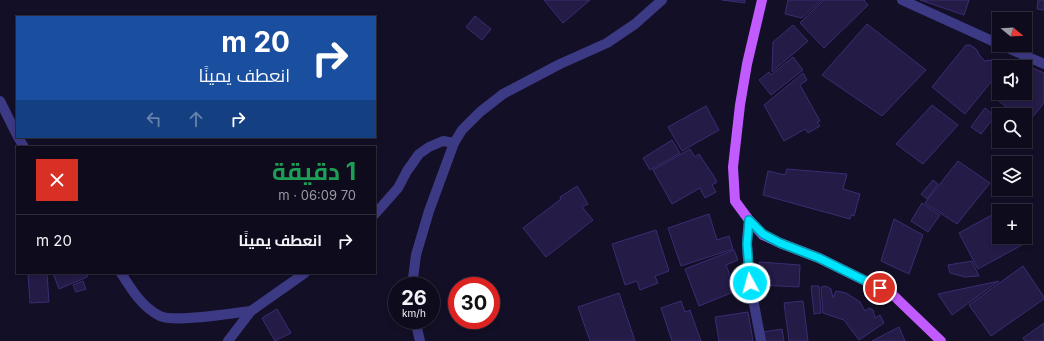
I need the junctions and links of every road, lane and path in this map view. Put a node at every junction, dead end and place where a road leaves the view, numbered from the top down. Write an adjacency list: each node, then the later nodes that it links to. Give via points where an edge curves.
1 (662, 0): 9 (street, via 635,24 607,43 503,94 462,130)
2 (762, 0): 11 (main road, via 747,64 733,167 735,201)
3 (902, 0): 4 (street)
4 (992, 41)
5 (1016, 52): 6 (street)
6 (1044, 64)
7 (0, 101): 8 (street)
8 (16, 132)
9 (454, 143): 10 (street, via 442,141 419,154 398,188); 14 (street, via 429,211 416,255)
10 (376, 213)
11 (749, 220): 19 (street, via 748,265); 20 (main road, via 769,238 819,258 892,294)
12 (123, 274): 15 (street, via 134,294 160,316 175,319)
13 (304, 274): 15 (street)
14 (413, 277)
15 (251, 311): 17 (street)
16 (417, 329): 18 (street)
17 (228, 341)
18 (420, 341)
19 (761, 341)
20 (941, 341)

